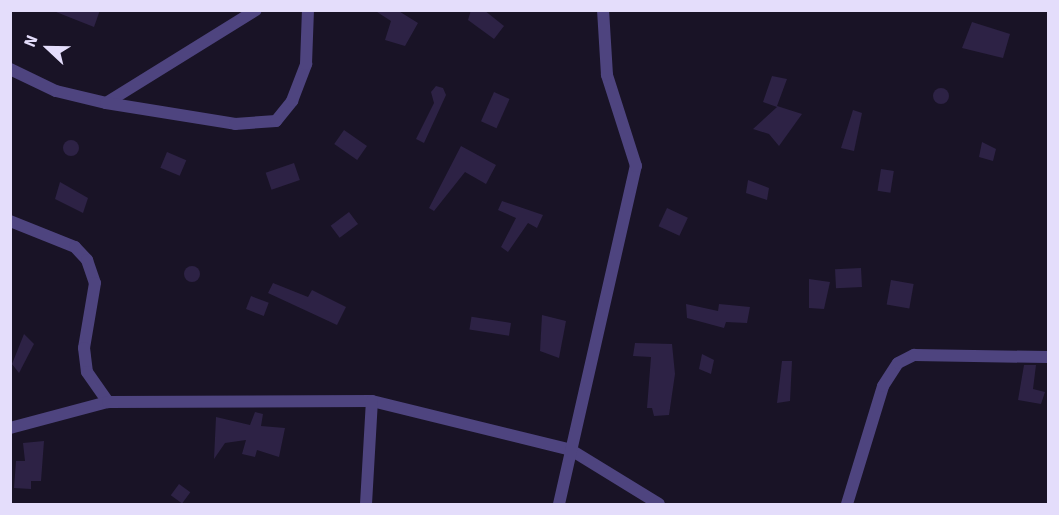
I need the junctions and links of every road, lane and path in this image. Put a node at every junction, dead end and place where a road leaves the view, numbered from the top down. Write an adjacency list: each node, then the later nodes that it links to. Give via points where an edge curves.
1 (256, 10): 5 (street)
2 (308, 10): 5 (street, via 306,64 292,101 276,121 235,124)
3 (603, 10): 11 (street, via 608,75 636,166)
4 (10, 69): 5 (street, via 56,91)
5 (106, 103)
6 (10, 221): 9 (street, via 75,247 87,260 95,282 84,348 87,372)
7 (1048, 357): 15 (street, via 914,355 898,363 883,386)
8 (372, 401): 9 (street); 11 (street); 12 (street)
9 (108, 402): 10 (street)
10 (10, 428)
11 (571, 450): 13 (street); 14 (street)
12 (366, 504)
13 (559, 504)
14 (659, 504)
15 (847, 504)

